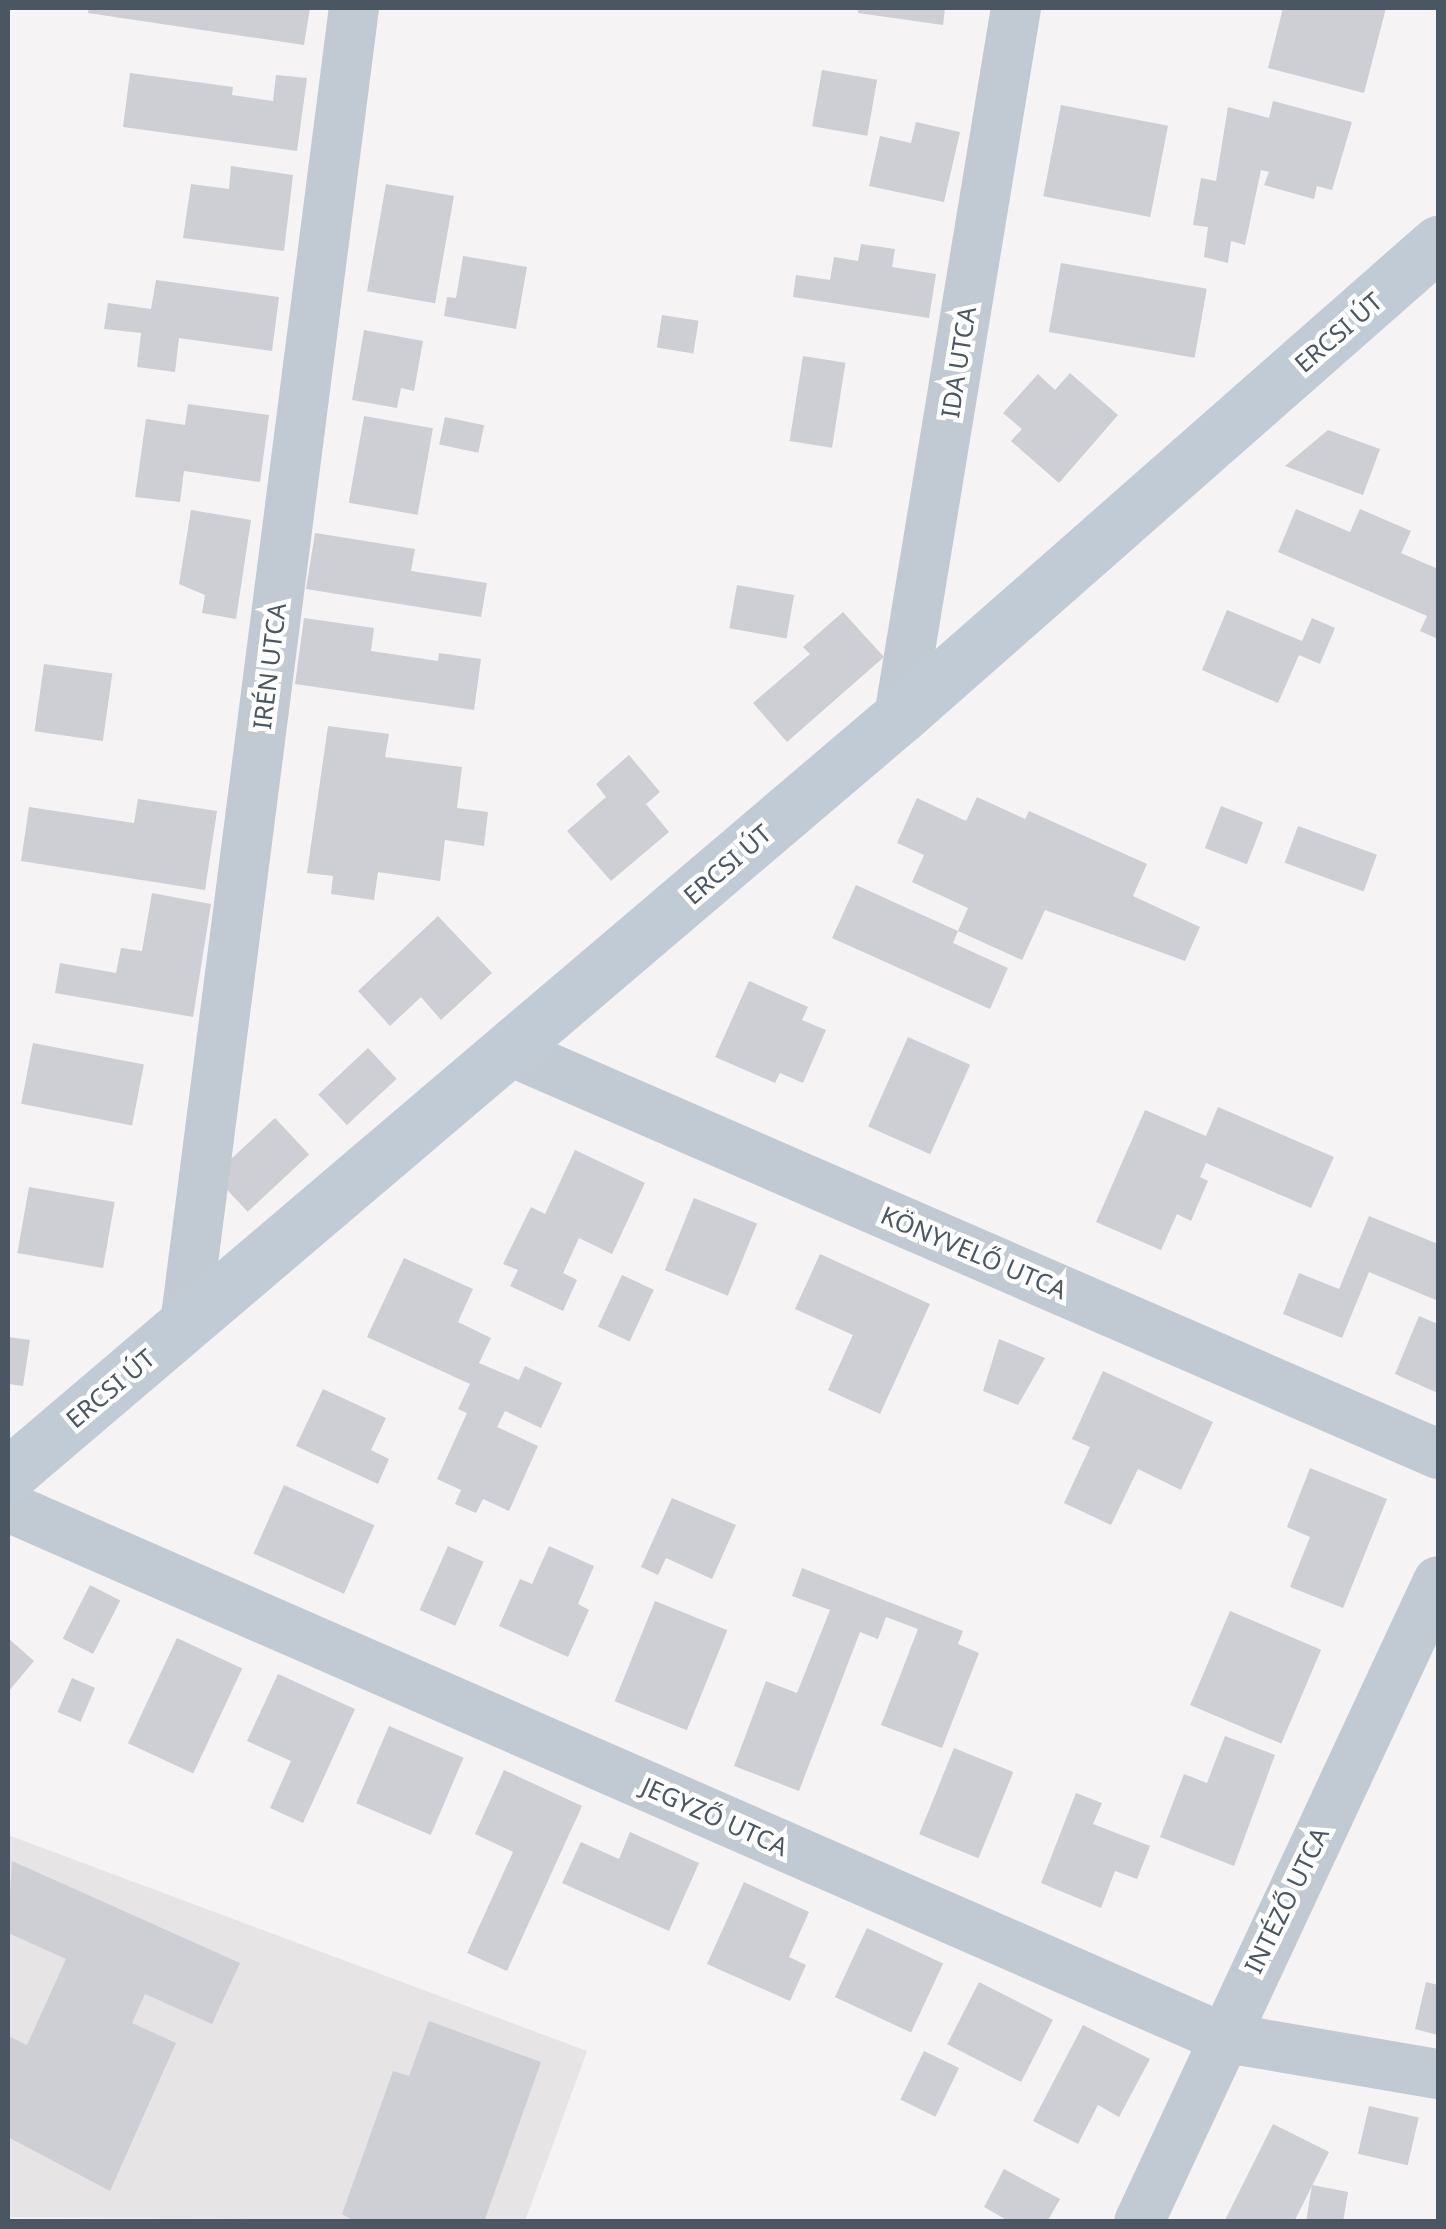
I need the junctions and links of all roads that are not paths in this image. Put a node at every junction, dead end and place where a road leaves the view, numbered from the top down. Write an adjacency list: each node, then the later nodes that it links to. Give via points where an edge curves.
1 (354, 8): 6 (street, IRÉN UTCA)
2 (1016, 8): 4 (street, IDA UTCA)
3 (1438, 243): 4 (main road, ERCSI ÚT)
4 (899, 717): 5 (main road, ERCSI ÚT)
5 (510, 1051): 6 (main road, ERCSI ÚT); 7 (street, KÖNYVELŐ UTCA)
6 (185, 1325): 8 (main road, ERCSI ÚT)
7 (1438, 1454)
8 (8, 1475)
9 (8, 1507): 11 (street, JEGYZŐ UTCA)
10 (1438, 1581): 11 (street, INTÉZŐ UTCA)
11 (1221, 2037): 12 (street, JEGYZŐ UTCA); 13 (street, INTÉZŐ UTCA)
12 (1438, 2074)
13 (1139, 2222)

